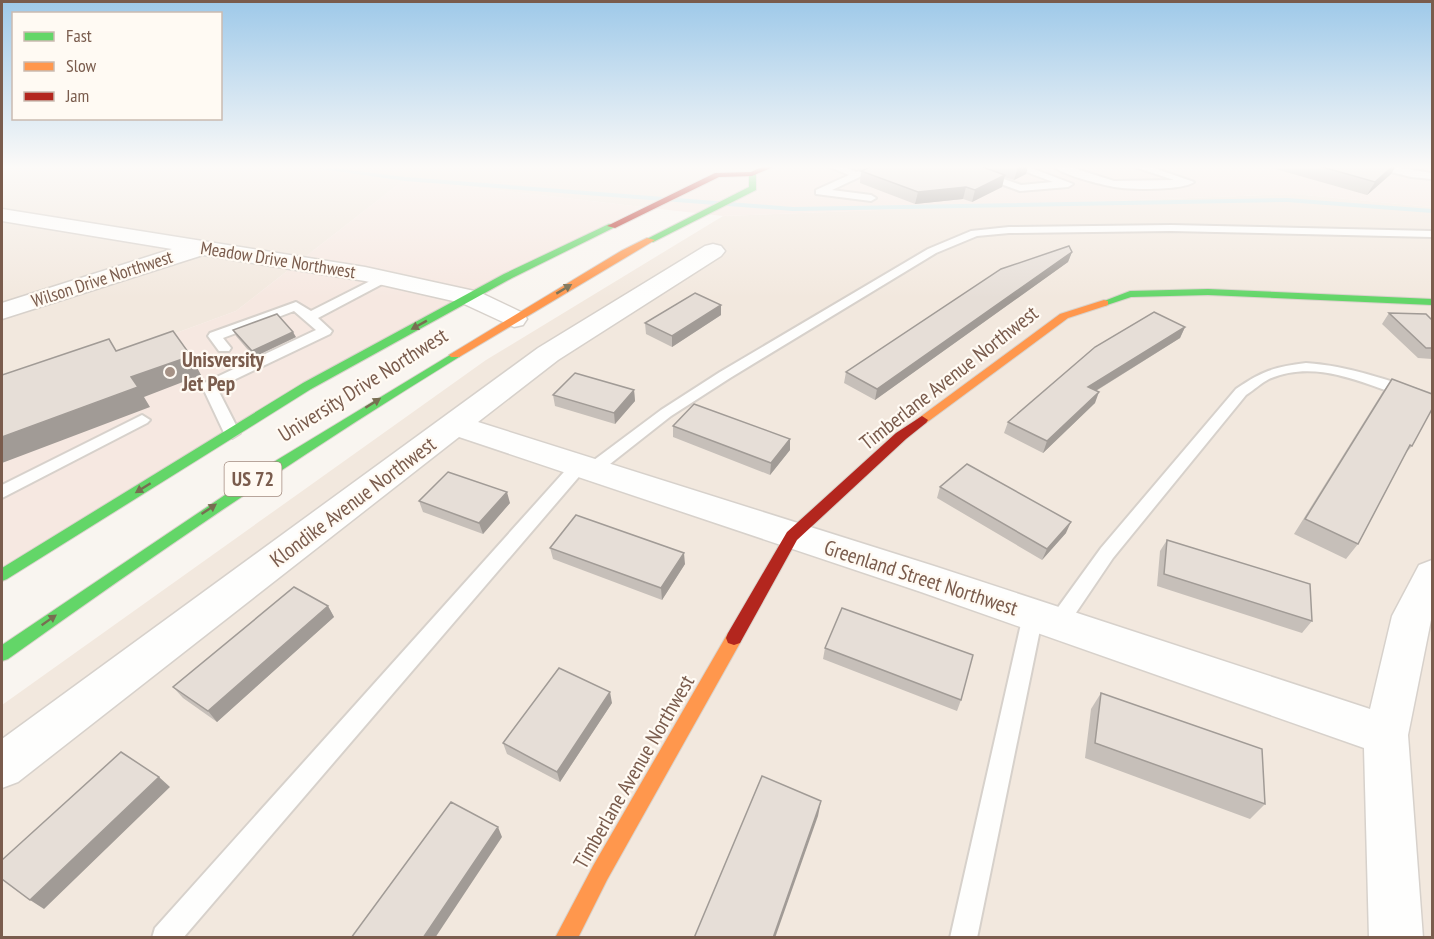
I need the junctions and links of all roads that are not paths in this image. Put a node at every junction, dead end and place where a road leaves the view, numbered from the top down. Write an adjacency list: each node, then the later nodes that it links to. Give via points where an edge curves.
1 (643, 210): 8 (main road, University Drive Northwest / US 72)
2 (708, 210): 12 (main road, University Drive Northwest / US 72, one-way to 2)
3 (2, 215): 5 (street, Meadow Drive Northwest)
4 (1432, 234): 18 (lane, via 1171,228 975,233 932,251 725,375)
5 (203, 248): 7 (street, Meadow Drive Northwest); 10 (street, Wilson Drive Northwest)
6 (713, 251): 16 (street, Klondike Avenue Northwest, via 548,354)
7 (382, 279): 8 (street, Meadow Drive Northwest); 11 (lane)
8 (470, 297): 12 (street, Meadow Drive Northwest); 17 (main road, University Drive Northwest / US 72, one-way to 17, via 307,386)
9 (1432, 302): 20 (main road, Timberlane Avenue Northwest, via 1208,292 1130,294 1064,316 901,436)
10 (2, 311)
11 (310, 317): 13 (lane, via 326,331); 13 (lane, via 296,306 215,336)
12 (514, 319): 24 (main road, University Drive Northwest / US 72, one-way to 12, via 270,467)
13 (241, 371): 17 (lane, via 209,386)
14 (1432, 400): 23 (lane, via 1342,372 1313,368 1281,370 1262,377 1241,392 1107,553)
15 (142, 420): 19 (lane)
16 (455, 425): 18 (street, Greenland Street Northwest); 26 (street, Klondike Avenue Northwest)
17 (231, 433): 21 (main road, University Drive Northwest / US 72, one-way to 21)
18 (584, 469): 20 (street, Greenland Street Northwest); 27 (lane)
19 (2, 492)
20 (792, 536): 23 (street, Greenland Street Northwest); 28 (main road, Timberlane Avenue Northwest)
21 (2, 575)
22 (1432, 575): 25 (street, via 1412,616)
23 (1045, 619): 25 (street, Greenland Street Northwest); 29 (lane)
24 (2, 654)
25 (1386, 735): 30 (street)
26 (2, 766)
27 (165, 938)
28 (566, 938)
29 (963, 938)
30 (1396, 938)

